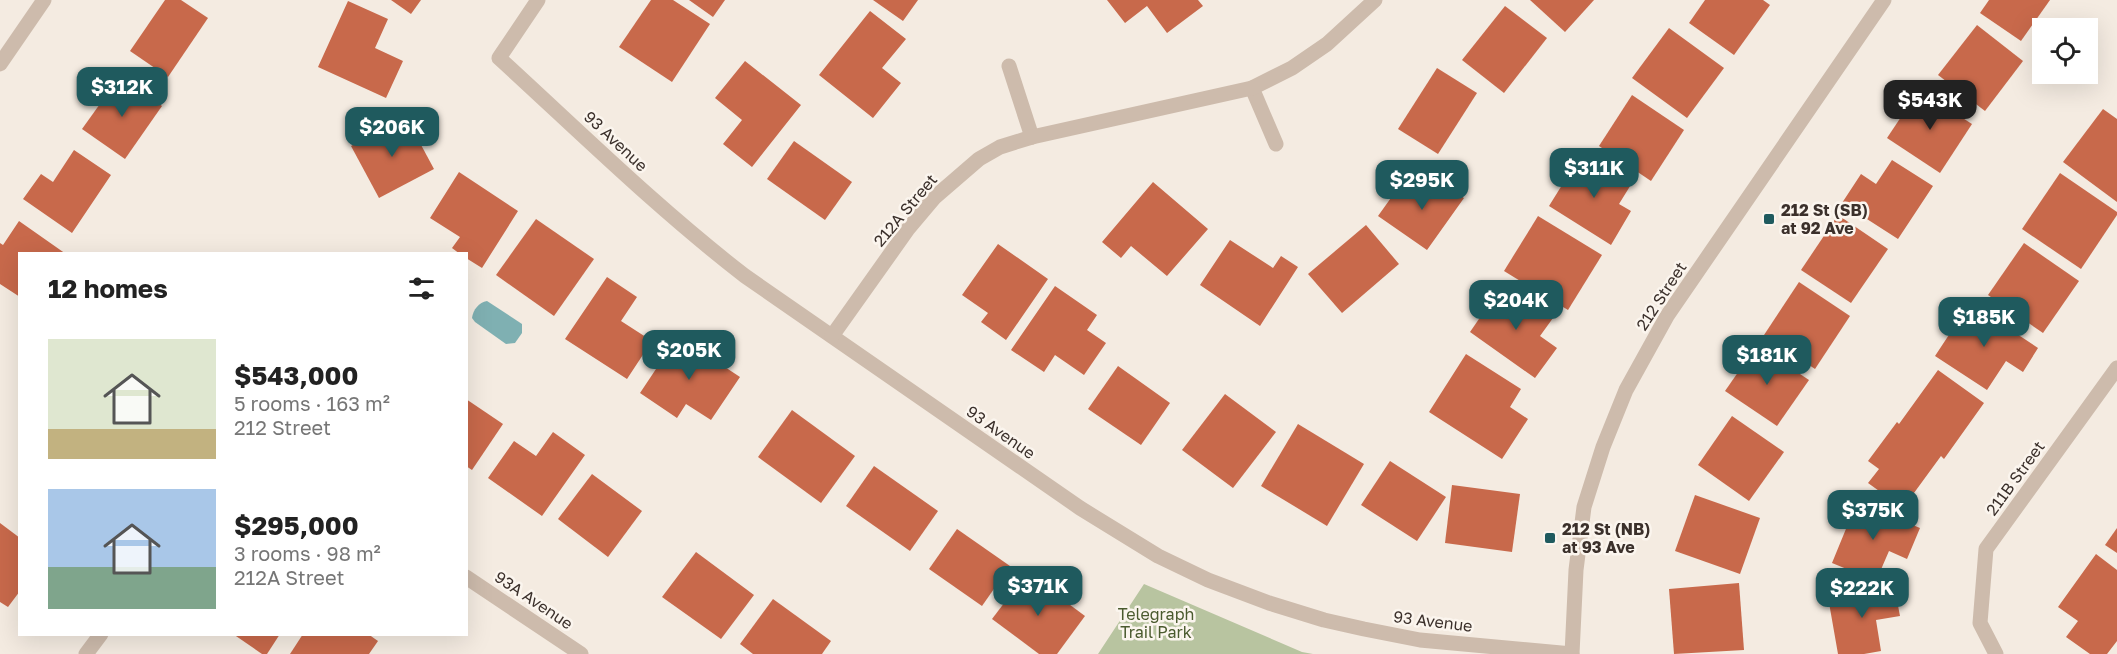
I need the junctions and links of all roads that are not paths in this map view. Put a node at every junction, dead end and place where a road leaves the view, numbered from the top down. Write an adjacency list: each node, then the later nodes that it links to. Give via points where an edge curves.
1 (44, 0): 5 (street)
2 (538, 0): 10 (street, 93 Avenue, via 499,58 707,246)
3 (1375, 0): 7 (street, 212A Street, via 1327,44)
4 (1884, 0): 16 (street, 212 Street, via 1667,316 1626,390 1584,507)
5 (0, 64)
6 (1009, 66): 8 (street)
7 (1252, 88): 8 (street, 212A Street); 9 (street)
8 (1032, 137): 10 (street, 212A Street, via 1000,147 979,159 935,198 908,229)
9 (1276, 144)
10 (832, 336): 16 (street, 93 Avenue, via 1080,508 1158,556 1208,580 1269,603 1364,629 1420,640)
11 (2117, 368): 17 (street, 211B Street, via 1986,549 1980,623)
12 (468, 578): 15 (street, 93A Avenue)
13 (100, 636): 14 (street)
14 (86, 654)
15 (581, 654)
16 (1572, 654)
17 (1996, 654)

